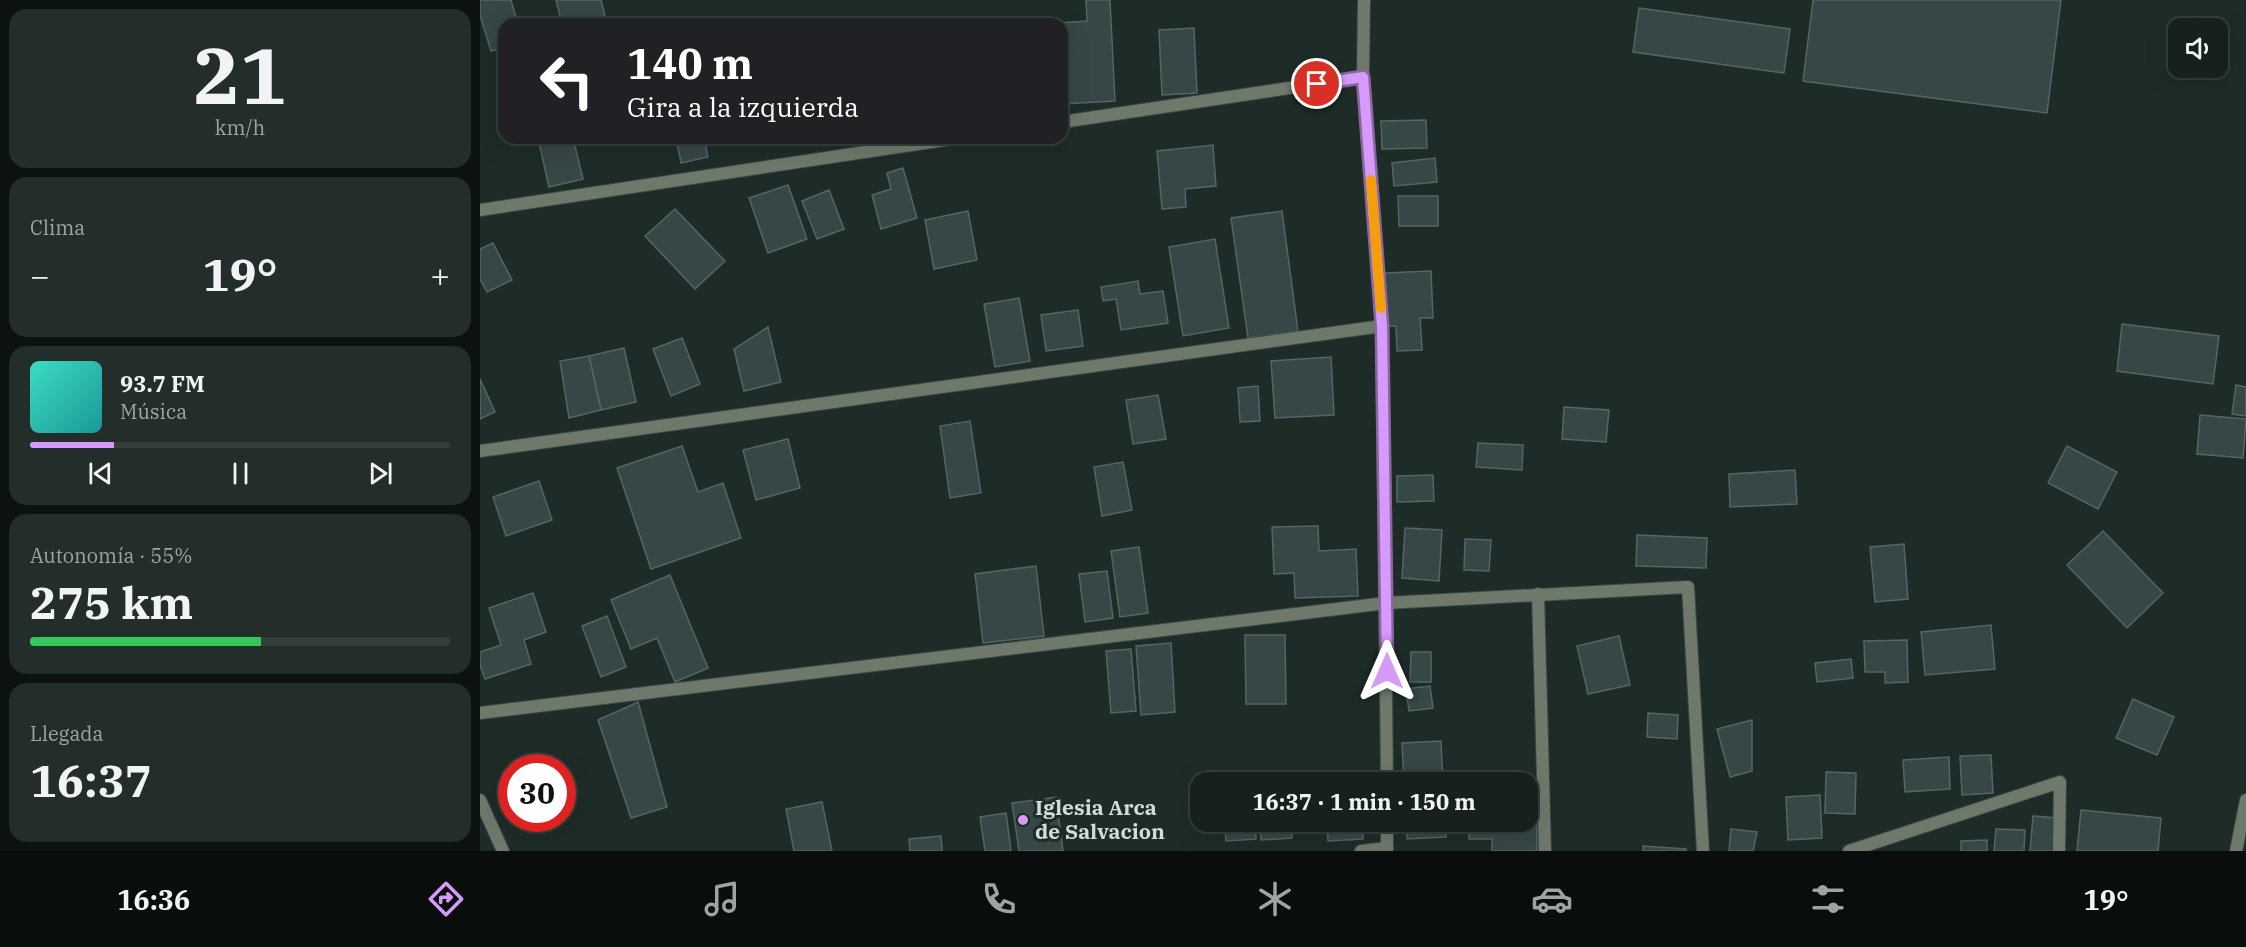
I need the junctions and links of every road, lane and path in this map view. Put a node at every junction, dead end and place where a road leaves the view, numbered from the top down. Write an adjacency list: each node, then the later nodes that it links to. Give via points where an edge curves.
1 (1364, 0): 2 (street)
2 (1363, 77): 3 (street); 6 (street)
3 (1068, 121)
4 (918, 144): 5 (street)
5 (480, 210)
6 (1382, 326): 7 (street); 9 (street)
7 (480, 451)
8 (1538, 594): 9 (street); 18 (street); 19 (street, via 1688,587)
9 (1386, 603): 10 (street); 11 (street)
10 (480, 714)
11 (1387, 772)
12 (480, 800): 16 (street)
13 (2246, 801): 22 (street)
14 (1387, 832): 15 (street)
15 (1387, 850): 17 (street)
16 (503, 851)
17 (1361, 851)
18 (1545, 851)
19 (1703, 851)
20 (1849, 851): 21 (street, via 2060,782)
21 (2059, 851)
22 (2236, 851)

